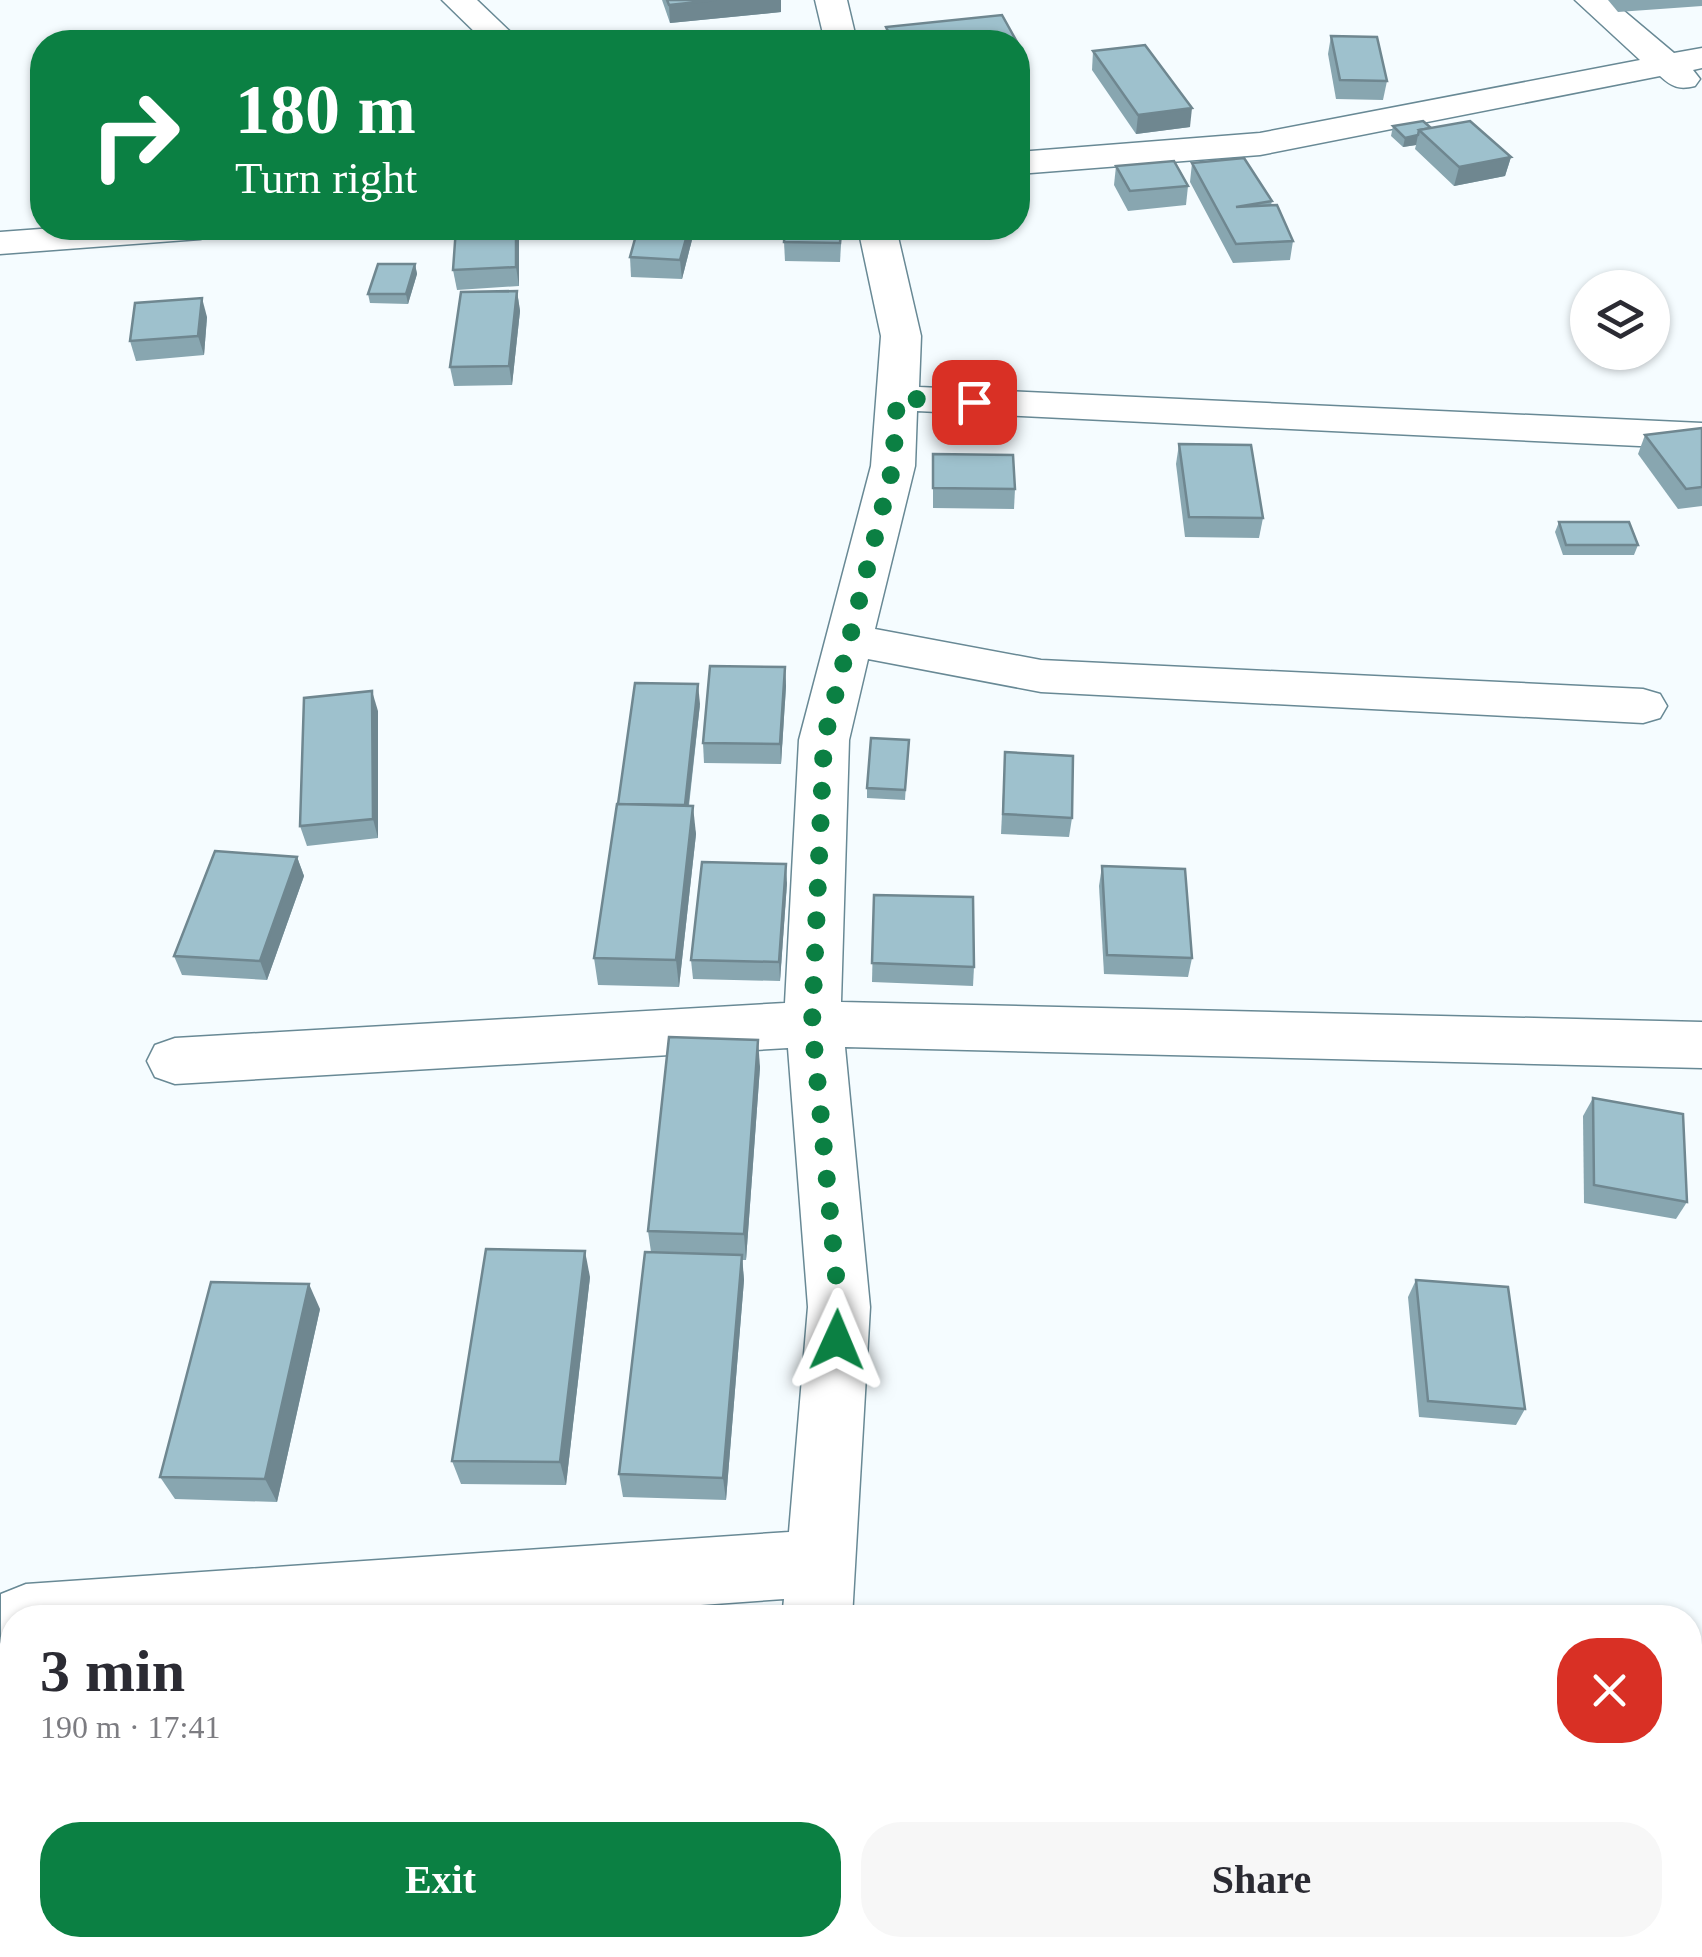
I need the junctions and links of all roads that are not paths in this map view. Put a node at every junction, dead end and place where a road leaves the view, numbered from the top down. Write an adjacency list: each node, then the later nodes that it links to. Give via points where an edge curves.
1 (458, 0): 4 (street)
2 (831, 0): 5 (street)
3 (1591, 0): 7 (street)
4 (491, 30)
5 (838, 30)
6 (1702, 58): 7 (street)
7 (1663, 64): 8 (street); 9 (street, via 1260,144)
8 (1702, 94)
9 (1030, 162)
10 (40, 240): 12 (street)
11 (880, 240): 13 (street, via 901,336)
12 (0, 243)
13 (897, 398): 14 (street); 15 (street, via 893,466)
14 (1702, 436)
15 (849, 640): 16 (street, via 1041,676); 17 (street, via 824,740)
16 (1643, 706)
17 (812, 1024): 18 (street); 19 (street); 20 (street, via 839,1307)
18 (1702, 1045)
19 (175, 1062)
20 (819, 1590): 21 (street)
21 (394, 1605)

